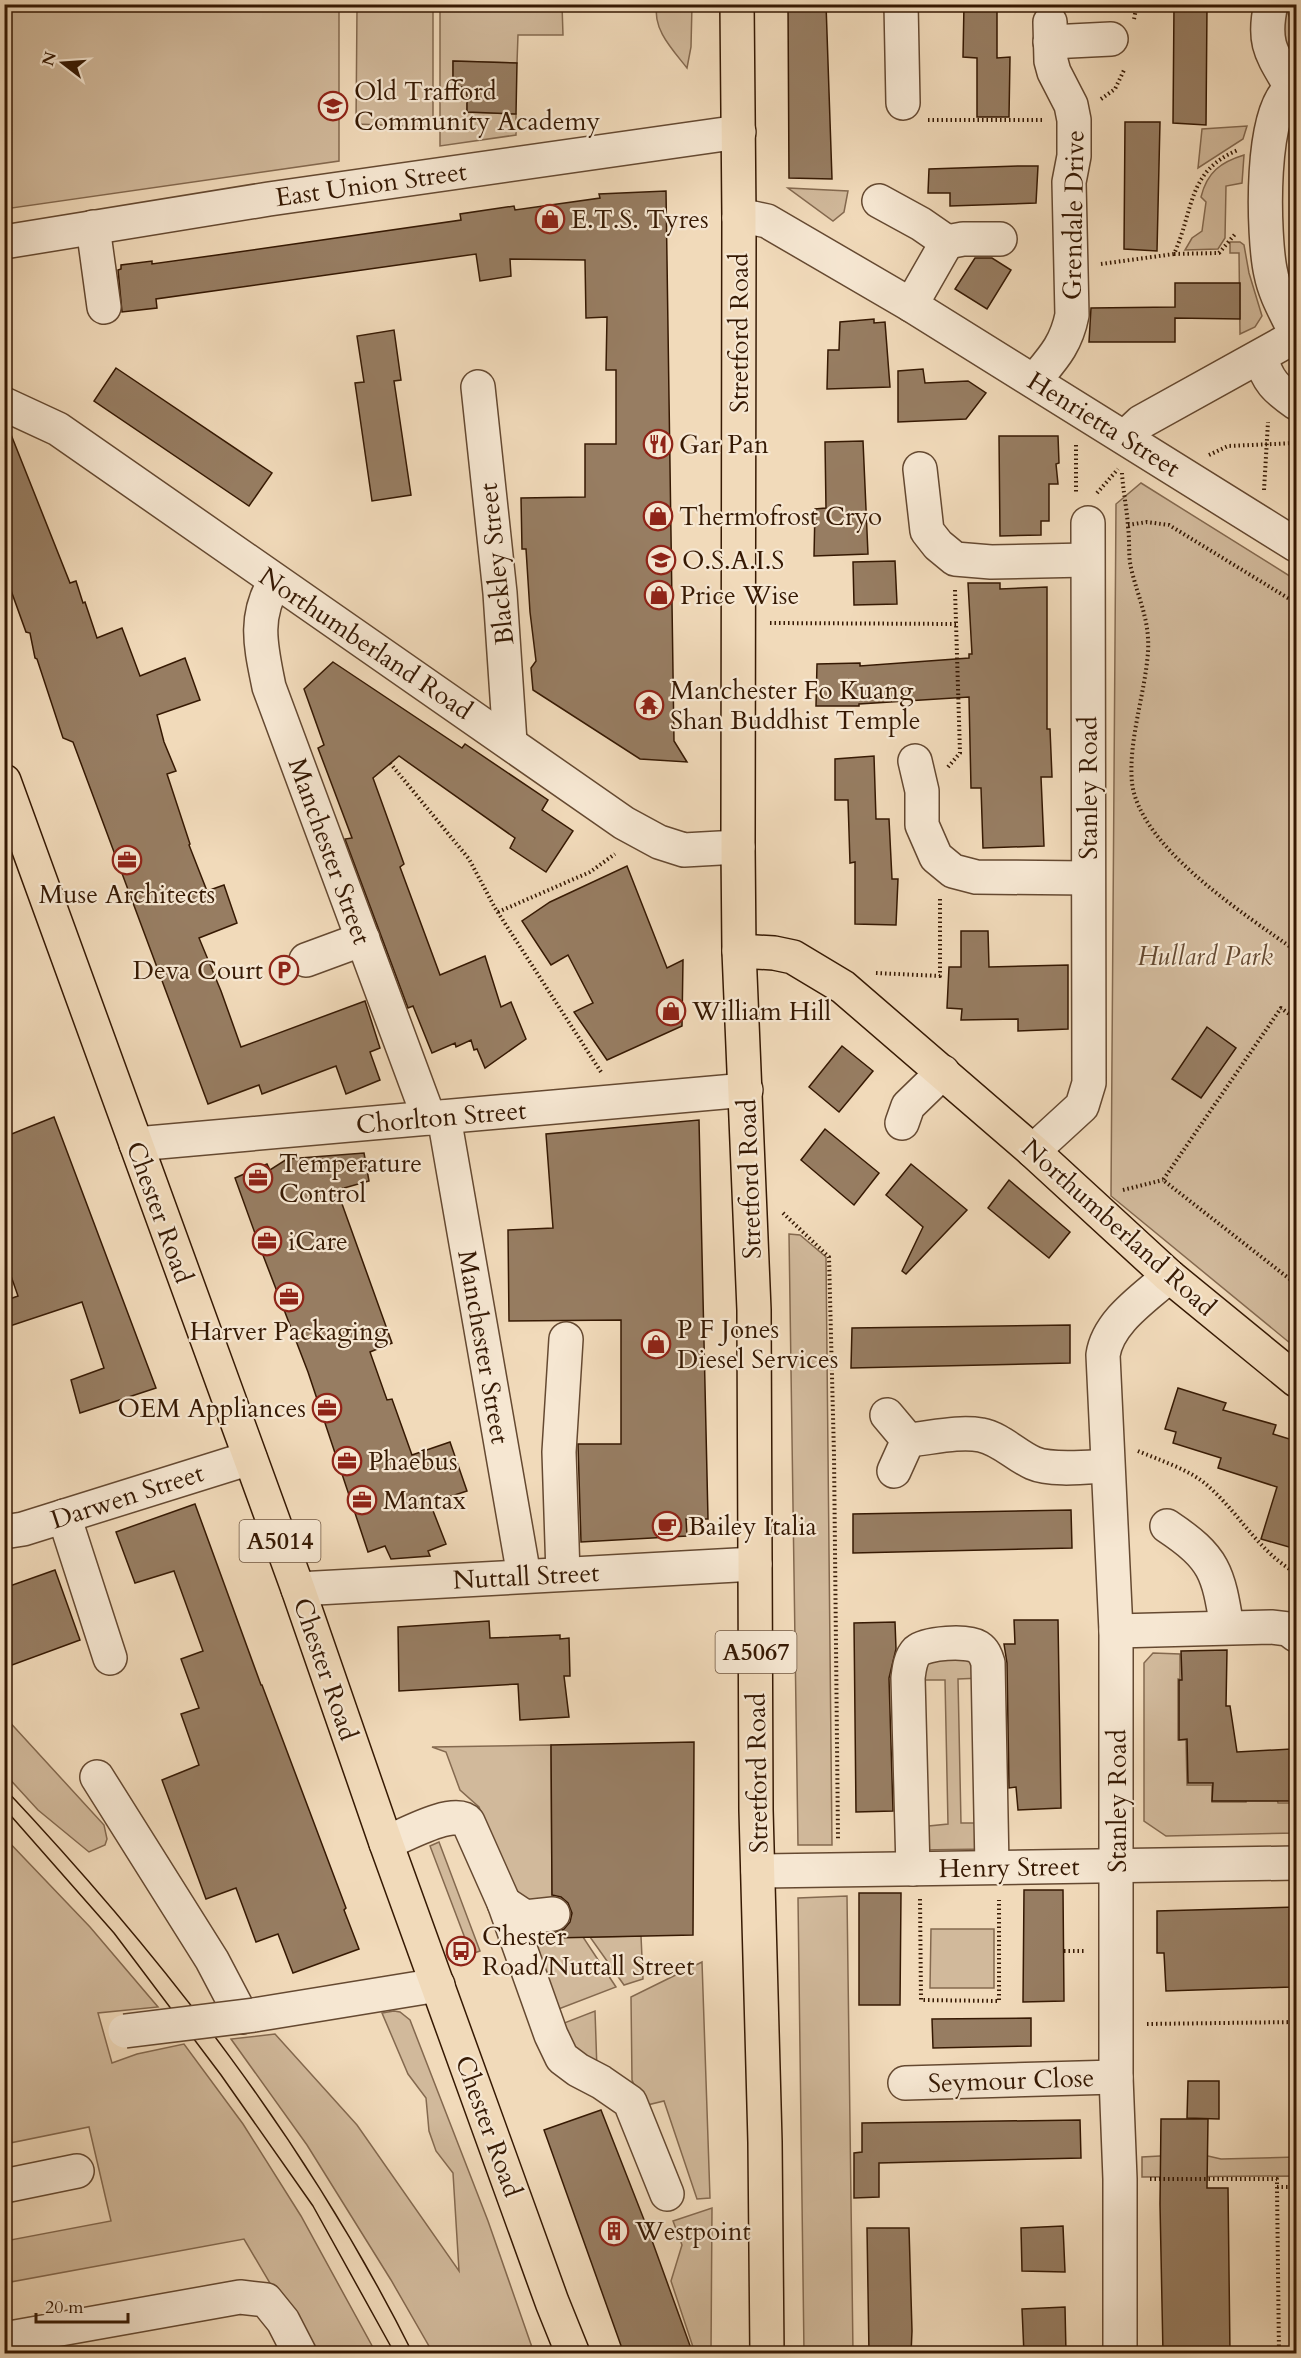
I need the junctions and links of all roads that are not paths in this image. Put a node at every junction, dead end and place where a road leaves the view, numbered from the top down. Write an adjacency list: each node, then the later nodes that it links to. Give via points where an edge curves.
1 (737, 4): 7 (main road, Stretford Road / A5067)
2 (901, 4): 6 (street)
3 (1270, 4): 5 (street, via 1266,35 1269,48)
4 (1111, 39): 18 (street, Grendale Drive, via 1050,32 1054,72 1074,120 1069,182 1071,315 1068,334)
5 (1294, 87): 16 (street, via 1283,95 1271,126 1267,232 1274,287)
6 (912, 111)
7 (739, 132): 9 (main road, Stretford Road / A5067); 10 (street, East Union Street)
8 (879, 201): 13 (street)
9 (739, 218): 14 (street, Henrietta Street, via 766,221); 31 (main road, Stretford Road / A5067)
10 (93, 227): 12 (street, East Union Street); 15 (street)
11 (1000, 239): 13 (street)
12 (4, 242)
13 (947, 242): 14 (street)
14 (911, 305): 18 (street, Henrietta Street)
15 (104, 307)
16 (1296, 335): 17 (street)
17 (1261, 357): 21 (street, via 1266,375 1280,391); 22 (street, via 1141,422)
18 (1034, 381): 22 (street, Henrietta Street)
19 (477, 387): 28 (street, Blackley Street, via 500,593)
20 (4, 404): 27 (street, Northumberland Road, via 58,429)
21 (1282, 410)
22 (1125, 437): 25 (street, Henrietta Street)
23 (915, 489): 26 (street, via 927,531 955,559)
24 (1088, 524): 26 (street, Stanley Road)
25 (1296, 544)
26 (1088, 560): 32 (street, Stanley Road)
27 (275, 581): 28 (street, Northumberland Road); 33 (street, Manchester Street, via 264,599 261,618 260,638 269,687)
28 (510, 742): 31 (street, Northumberland Road, via 624,823 659,842 684,850)
29 (926, 776): 32 (street, via 922,825 936,857 953,871 976,877)
30 (4, 781): 40 (main road, Chester Road / A5014)
31 (738, 847): 34 (main road, Stretford Road / A5067)
32 (1088, 878): 41 (street, Stanley Road, via 1089,1083 1082,1107)
33 (363, 939): 35 (street); 38 (street, Manchester Street)
34 (739, 951): 36 (main road, Northumberland Road, via 794,957 843,987); 37 (main road, Stretford Road / A5067)
35 (306, 960)
36 (943, 1072): 39 (street, via 908,1106); 41 (main road, Northumberland Road)
37 (746, 1090): 38 (street, Chorlton Street); 53 (main road, Stretford Road / A5067)
38 (436, 1118): 40 (street, Chorlton Street); 55 (street, Manchester Street, via 469,1184)
39 (900, 1128)
40 (136, 1144): 48 (main road, Chester Road / A5014)
41 (1032, 1151): 42 (main road, Northumberland Road)
42 (1169, 1276): 44 (main road, Northumberland Road); 47 (street, Stanley Road, via 1116,1325 1105,1344)
43 (566, 1338): 54 (street, via 559,1452)
44 (1296, 1380)
45 (887, 1415): 46 (street)
46 (908, 1440): 47 (street, via 979,1435 1043,1467); 49 (street)
47 (1106, 1455): 58 (street, Stanley Road)
48 (250, 1458): 50 (street, Darwen Street); 56 (main road, Chester Road / A5014)
49 (894, 1471)
50 (64, 1516): 52 (street, Darwen Street, via 23,1529); 60 (street)
51 (1167, 1526): 57 (street, via 1190,1541 1210,1562 1220,1586)
52 (4, 1529)
53 (755, 1564): 54 (street, Nuttall Street); 67 (main road, Stretford Road / A5067)
54 (563, 1574): 55 (street, Nuttall Street)
55 (524, 1576): 56 (street, Nuttall Street)
56 (298, 1588): 62 (main road, Chester Road / A5014)
57 (1227, 1627): 58 (street); 59 (street, via 1288,1629)
58 (1116, 1631): 64 (street, Stanley Road)
59 (1296, 1635)
60 (110, 1658)
61 (97, 1777): 71 (street)
62 (387, 1843): 68 (street, via 448,1817 465,1818); 70 (main road, Chester Road / A5014)
63 (1296, 1863): 64 (street, Henry Street)
64 (1117, 1865): 65 (street, Henry Street); 73 (street, Stanley Road)
65 (996, 1867): 66 (street, Henry Street); 66 (street, via 988,1663 981,1650 968,1644 924,1646 910,1664)
66 (917, 1869): 67 (street, Henry Street)
67 (758, 1871): 81 (main road, Stretford Road / A5067)
68 (504, 1903): 69 (street, via 525,1917); 77 (street, via 562,2058 630,2102)
69 (553, 1914)
70 (438, 1985): 71 (street); 80 (main road, Chester Road / A5014)
71 (248, 2016): 72 (street, bridge)
72 (125, 2031)
73 (1116, 2077): 74 (street, Seymour Close); 82 (street, Stanley Road)
74 (905, 2083)
75 (77, 2171): 76 (street)
76 (4, 2186)
77 (667, 2194)
78 (4, 2339): 79 (street, via 240,2298 266,2300 283,2321)
79 (300, 2354)
80 (573, 2354)
81 (767, 2354)
82 (1120, 2354)

